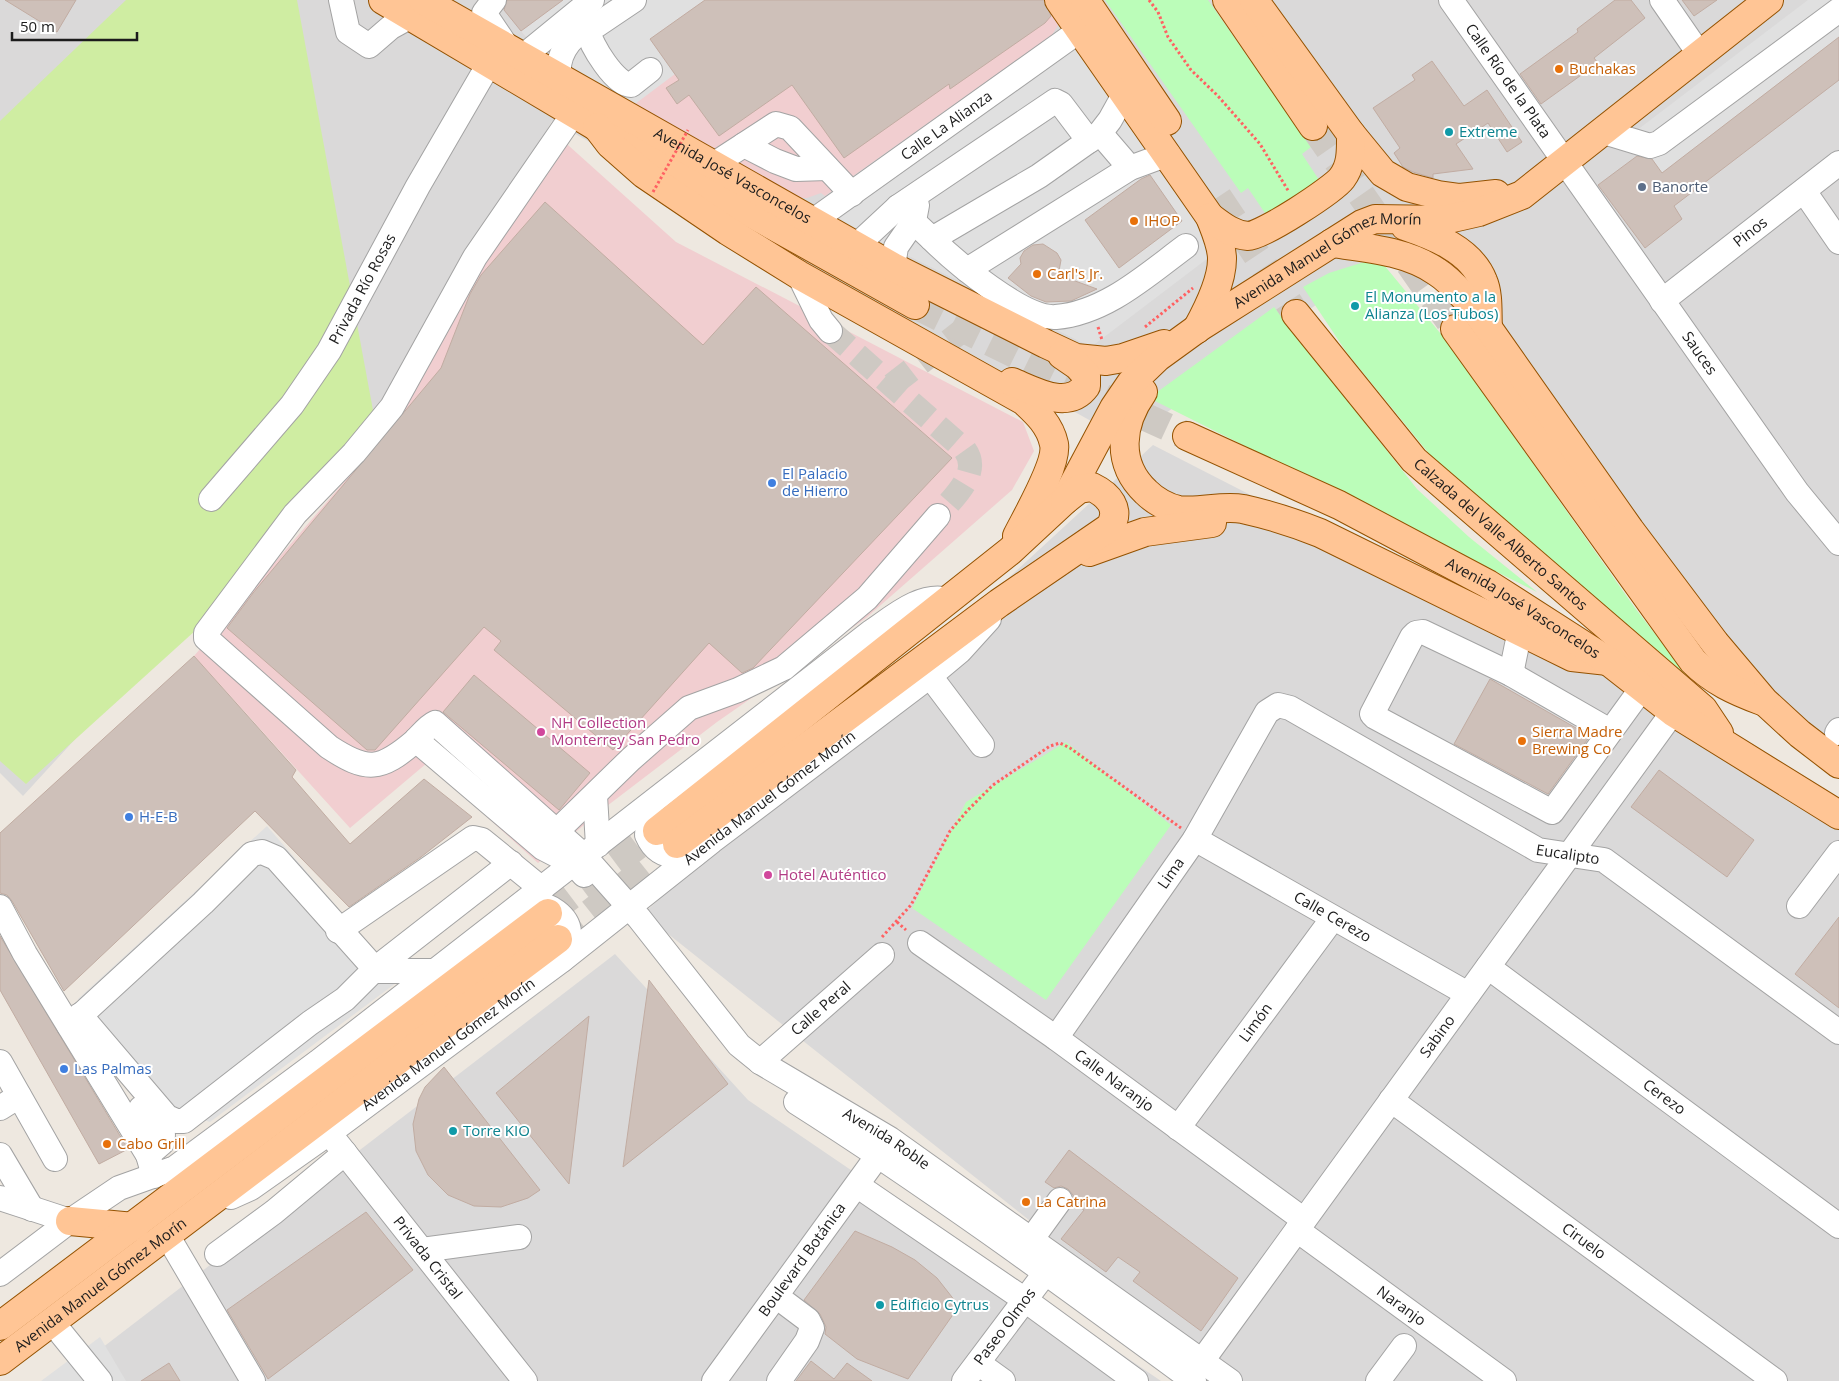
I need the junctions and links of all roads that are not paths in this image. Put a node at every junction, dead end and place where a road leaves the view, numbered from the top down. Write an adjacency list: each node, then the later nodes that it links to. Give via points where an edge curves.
1 (341, 0): 13 (street, via 348,32 369,46)
2 (383, 0): 13 (main road, Avenida José Vasconcelos)
3 (592, 0): 18 (street)
4 (634, 0): 15 (street)
5 (1059, 0): 16 (main road)
6 (1085, 0): 38 (main road)
7 (1227, 0): 23 (main road)
8 (1254, 0): 26 (main road)
9 (1450, 0): 30 (street, Calle Río de la Plata)
10 (1662, 0): 17 (street)
11 (1769, 0): 17 (main road, Avenida Manuel Gómez Morín)
12 (484, 4): 18 (street)
13 (417, 8): 18 (main road, Avenida José Vasconcelos)
14 (1839, 10): 25 (street, via 1659,143 1650,146)
15 (588, 31): 19 (street, via 608,68 625,84 631,85); 20 (street, via 576,36 560,57)
16 (1079, 31): 21 (main road); 36 (street, Calle La Alianza)
17 (1700, 55): 25 (main road, Avenida Manuel Gómez Morín)
18 (507, 57): 20 (main road, Avenida José Vasconcelos); 22 (main road, Avenida José Vasconcelos); 60 (street, Privada Río Rosas, via 418,186 330,351 292,406)
19 (650, 70)
20 (560, 79): 32 (main road, Avenida José Vasconcelos)
21 (1125, 93): 27 (street, via 1110,120); 29 (main road)
22 (574, 113): 24 (main road, Avenida José Vasconcelos); 80 (street, via 475,257 392,407 296,514 206,633 206,638 223,656 351,762 364,765 383,763)
23 (1313, 126)
24 (597, 127): 49 (main road, via 610,144 644,174); 51 (main road, Avenida José Vasconcelos)
25 (1604, 132): 30 (main road, Avenida Manuel Gómez Morín)
26 (1351, 134): 37 (main road, via 1383,173 1407,187 1460,198 1486,194); 38 (main road, via 1351,156 1336,186 1260,233 1249,236 1230,231)
27 (1094, 137): 34 (street); 39 (street, via 1062,104 1055,101 919,193); 42 (street, via 1039,176)
28 (744, 145): 32 (street); 33 (street, via 796,169); 33 (street, via 776,124 790,128)
29 (1168, 154): 34 (street); 38 (main road)
30 (1565, 162): 37 (main road, Avenida Manuel Gómez Morín); 50 (street, Sauces)
31 (1839, 163): 35 (street, Pinos)
32 (713, 165): 41 (main road, Avenida José Vasconcelos)
33 (828, 168): 36 (street)
34 (1130, 168): 48 (street)
35 (1804, 190): 43 (street); 50 (street, Pinos)
36 (852, 194): 41 (street, Calle La Alianza)
37 (1522, 195): 40 (main road, Avenida Manuel Gómez Morín, via 1478,212 1444,220)
38 (1214, 207): 56 (main road, via 1222,265 1218,282)
39 (906, 214): 42 (street); 45 (street); 47 (street)
40 (1387, 219): 44 (main road, Avenida Manuel Gómez Morín, via 1362,224); 53 (main road, via 1433,236 1469,261 1483,281)
41 (813, 222): 45 (main road, Avenida José Vasconcelos)
42 (932, 239): 48 (street)
43 (1839, 242)
44 (1332, 243): 53 (main road, via 1381,250 1422,263 1454,286); 56 (main road, Avenida Manuel Gómez Morín)
45 (856, 246): 47 (main road, Avenida José Vasconcelos)
46 (1186, 246): 48 (street, via 1116,296 1054,318 1033,313)
47 (893, 267): 57 (main road, Avenida José Vasconcelos)
48 (967, 270)
49 (799, 275): 55 (street, via 816,313); 58 (main road)
50 (1662, 301): 64 (street, Sauces, via 1797,492)
51 (915, 305)
52 (1296, 314): 81 (main road, Calzada del Valle Alberto Santos, via 1414,460 1704,709)
53 (1488, 328): 76 (main road, via 1630,530 1715,643)
54 (1455, 329): 76 (main road, via 1693,661 1730,689)
55 (830, 331)
56 (1191, 333): 57 (main road, via 1106,361 1076,358); 61 (main road, Avenida Manuel Gómez Morín, via 1144,368 1130,383); 63 (main road, via 1134,405 1125,432 1128,466 1150,496 1177,510 1235,508)
57 (1046, 344): 58 (main road, via 1086,375 1086,386 1074,397 1061,399 1038,393)
58 (943, 355): 65 (main road, via 1024,401 1049,428 1055,445 1052,462)
59 (1187, 436): 71 (main road, Avenida José Vasconcelos, via 1339,505 1488,584)
60 (211, 499)
61 (1065, 500): 65 (main road, Avenida Manuel Gómez Morín); 66 (main road, via 1079,489 1092,487 1114,506 1115,514 1110,527)
62 (938, 516): 72 (street, via 867,598)
63 (1265, 516): 66 (main road, via 1145,532); 69 (main road, via 1320,533)
64 (1839, 543)
65 (1010, 551): 67 (main road, Avenida Manuel Gómez Morín)
66 (1053, 567): 68 (main road)
67 (948, 600): 70 (street, Avenida Manuel Gómez Morín, via 934,598 919,602); 90 (main road, Avenida Manuel Gómez Morín)
68 (999, 603): 74 (street, Avenida Manuel Gómez Morín, via 973,639); 90 (main road, Avenida Manuel Gómez Morín)
69 (1520, 630): 71 (main road, via 1572,657); 73 (street)
70 (871, 632): 72 (street); 85 (street, Avenida Manuel Gómez Morín)
71 (1608, 661): 75 (main road, Avenida José Vasconcelos)
72 (784, 668): 84 (street, via 689,708)
73 (1512, 674): 79 (street); 79 (street, via 1423,632 1416,633 1372,714 1552,812)
74 (930, 676): 82 (street); 90 (street, Avenida Manuel Gómez Morín)
75 (1642, 688): 78 (main road, Avenida José Vasconcelos); 79 (street)
76 (1764, 701): 83 (main road)
77 (1278, 705): 89 (street, Lima, via 1267,712); 93 (street, Eucalipto, via 1290,708 1538,850)
78 (1673, 712): 81 (main road, Avenida José Vasconcelos); 93 (street, Sabino)
79 (1610, 731)
80 (416, 740): 88 (street, via 435,723); 92 (street, via 543,848)
81 (1722, 740): 86 (main road, Avenida José Vasconcelos)
82 (982, 745)
83 (1839, 764)
84 (595, 796): 88 (street); 92 (street)
85 (652, 802): 90 (street, via 646,828 650,843 670,857); 92 (street, Avenida Manuel Gómez Morín)
86 (1830, 809): 87 (main road)
87 (1839, 830)
88 (556, 832): 92 (street)
89 (1195, 839): 100 (street, Calle Cerezo); 112 (street, Lima)
90 (676, 843): 99 (street, Avenida Manuel Gómez Morín)
91 (1839, 852): 96 (street)
92 (585, 855): 95 (street, Avenida Manuel Gómez Morín); 99 (street, Avenida Roble)
93 (1569, 856): 105 (street, Sabino); 111 (street, Eucalipto, via 1597,857 1607,862)
94 (510, 863): 95 (street); 101 (street, via 482,840 473,838); 106 (street)
95 (545, 901): 98 (street, Avenida Manuel Gómez Morín); 133 (main road, Avenida Manuel Gómez Morín)
96 (1799, 906)
97 (0, 907): 109 (street, via 25,954)
98 (518, 908): 103 (street, via 542,904 564,920 569,935); 107 (street, Avenida Manuel Gómez Morín)
99 (623, 912): 103 (street, Avenida Manuel Gómez Morín); 115 (street, Avenida Roble, via 739,1045); 120 (street, Avenida Roble, via 728,1054 750,1072)
100 (1333, 918): 108 (street, Calle Cerezo); 118 (street, Limón)
101 (338, 931): 106 (street); 109 (street, via 276,858 262,852 252,854)
102 (920, 943): 112 (street, Calle Naranjo)
103 (560, 950): 119 (street, Avenida Manuel Gómez Morín); 129 (main road, Avenida Manuel Gómez Morín)
104 (882, 955): 115 (street, Calle Peral)
105 (1488, 967): 108 (street, Sabino); 132 (street, Cerezo)
106 (375, 969): 107 (street); 110 (street, via 346,999)
107 (435, 971): 114 (street, Avenida Manuel Gómez Morín)
108 (1468, 994): 116 (street, Sabino)
109 (74, 1020): 110 (street, via 171,1120 184,1121); 124 (street, via 91,1060)
110 (310, 1023): 114 (street)
111 (1839, 1032)
112 (1056, 1038): 118 (street, Calle Naranjo)
113 (0, 1062): 117 (street)
114 (318, 1062): 124 (street, Avenida Manuel Gómez Morín, via 175,1168)
115 (760, 1062): 120 (street, Avenida Roble)
116 (1391, 1100): 131 (street, Sabino); 160 (street, Ciruelo)
117 (10, 1102): 123 (street)
118 (1178, 1128): 131 (street, Calle Naranjo)
119 (329, 1134): 121 (street, Privada Cristal); 129 (street, Avenida Manuel Gómez Morín, via 251,1188)
120 (884, 1147): 125 (street, Boulevard Botánica); 136 (street, Avenida Roble); 139 (street, Avenida Roble)
121 (345, 1153): 137 (street, Privada Cristal); 138 (street)
122 (0, 1155): 128 (street)
123 (55, 1159)
124 (151, 1166): 130 (street, Avenida Manuel Gómez Morín)
125 (858, 1186): 141 (street, Boulevard Botánica); 142 (street)
126 (1060, 1200): 136 (street)
127 (3, 1203): 128 (street)
128 (32, 1209): 130 (street)
129 (201, 1209): 134 (main road, Avenida Manuel Gómez Morín)
130 (70, 1221): 133 (main road); 140 (street, Avenida Manuel Gómez Morín)
131 (1301, 1225): 148 (street, Sabino); 159 (street, Naranjo)
132 (1839, 1226)
133 (134, 1227): 144 (main road, Avenida Manuel Gómez Morín)
134 (167, 1235): 143 (main road, Avenida Manuel Gómez Morín); 151 (street)
135 (519, 1237): 137 (street)
136 (1032, 1240): 148 (street, Avenida Roble)
137 (422, 1250): 152 (street, Privada Cristal)
138 (217, 1254)
139 (1046, 1272): 142 (street, Paseo Olmos); 146 (street, Avenida Roble)
140 (0, 1274)
141 (776, 1296): 153 (street, Boulevard Botánica); 154 (street, via 808,1320 812,1328 808,1341)
142 (1025, 1300): 149 (street, Paseo Olmos); 156 (street)
143 (52, 1322): 147 (main road, Avenida Manuel Gómez Morín); 150 (street)
144 (0, 1326)
145 (1404, 1346): 158 (street)
146 (1156, 1353): 148 (street, Avenida Roble); 156 (street)
147 (0, 1361)
148 (1198, 1371): 157 (street, Avenida Roble)
149 (971, 1372): 155 (street)
150 (100, 1381)
151 (253, 1381)
152 (525, 1381)
153 (714, 1381)
154 (779, 1381)
155 (1003, 1381)
156 (1136, 1381)
157 (1230, 1381)
158 (1378, 1381)
159 (1504, 1381)
160 (1775, 1381)

